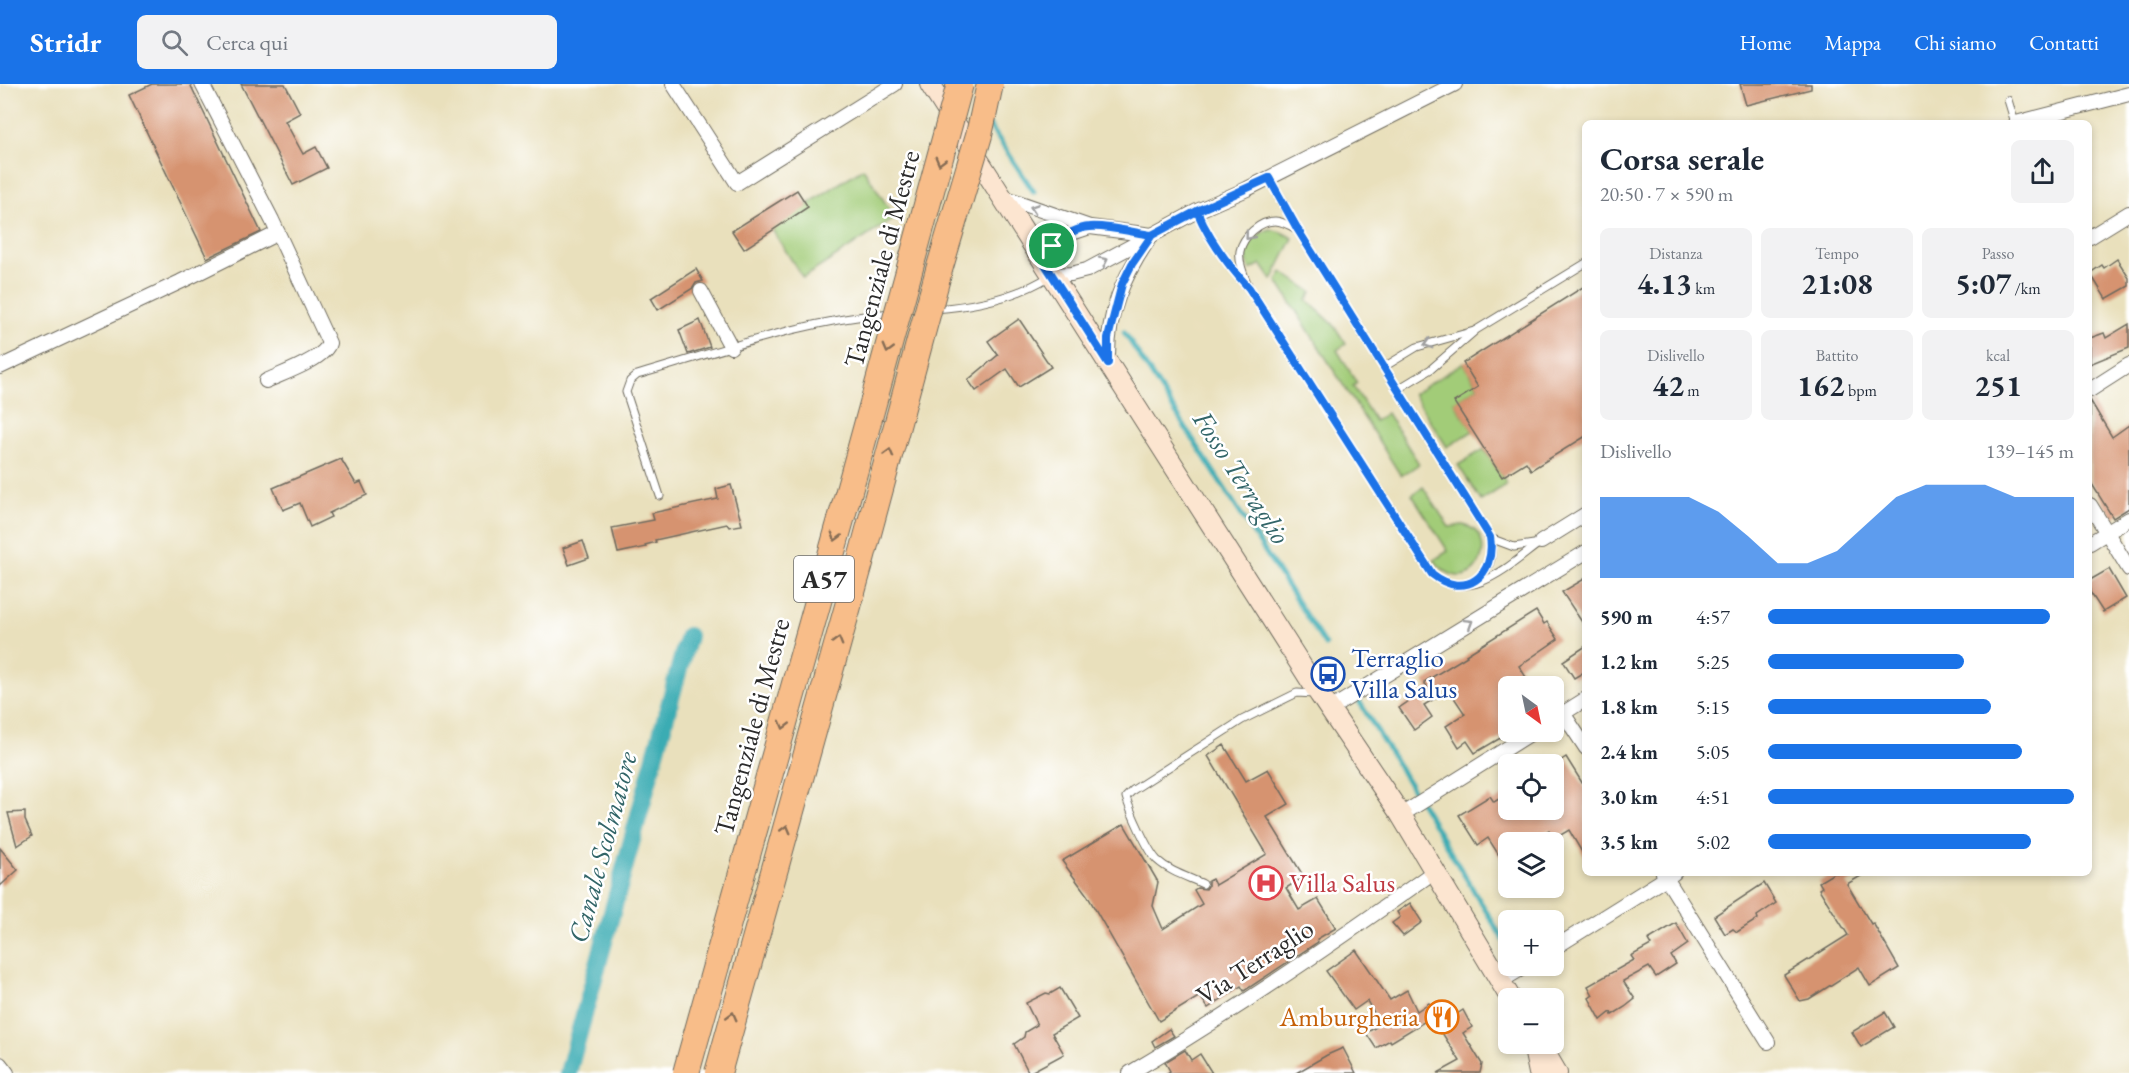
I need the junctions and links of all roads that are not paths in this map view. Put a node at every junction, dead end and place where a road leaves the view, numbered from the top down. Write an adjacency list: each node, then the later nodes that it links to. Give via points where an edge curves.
1 (202, 84): 18 (street)
2 (673, 84): 3 (street, via 737,183)
3 (895, 84)
4 (930, 84): 13 (main road)
5 (960, 84): 67 (highway, Tangenziale di Mestre / A57, one-way to 67, bridge)
6 (990, 84): 68 (highway, A57, one-way to 6, bridge)
7 (1455, 84): 12 (street)
8 (2129, 94): 11 (street)
9 (2008, 100): 10 (lane)
10 (2014, 120)
11 (2027, 120)
12 (1269, 178): 14 (street); 17 (lane)
13 (1003, 197): 16 (street, one-way to 13); 22 (main road)
14 (1197, 211): 19 (street); 23 (lane, via 1226,262)
15 (2129, 213): 20 (street)
16 (1090, 227): 19 (street); 22 (street, via 1060,239 1050,249)
17 (1298, 230): 23 (lane, one-way to 23, via 1277,221 1268,222 1245,239 1240,259); 32 (lane)
18 (278, 233): 31 (street); 33 (street, via 329,343 315,359)
19 (1152, 235): 22 (street, one-way to 19, via 1071,274 1087,270); 29 (street, via 1122,284 1108,338)
20 (2092, 236)
21 (1582, 265): 27 (lane)
22 (1049, 269): 25 (lane, via 1020,291 972,306); 29 (main road)
23 (1249, 288): 46 (lane, via 1432,574 1441,582)
24 (701, 291): 28 (street)
25 (914, 311)
26 (903, 312): 28 (lane, via 764,336)
27 (1476, 330): 32 (lane, one-way to 32, via 1417,347); 34 (lane, via 1431,369)
28 (731, 347): 36 (lane, via 637,375 630,381 626,392)
29 (1108, 363): 47 (main road)
30 (2129, 365): 35 (street)
31 (0, 367)
32 (1384, 367): 34 (lane)
33 (266, 381)
34 (1398, 389): 41 (lane)
35 (2092, 389)
36 (660, 496)
37 (2092, 508): 40 (street)
38 (1582, 516): 42 (street)
39 (2129, 519): 40 (street)
40 (2107, 533): 43 (street); 45 (street)
41 (1490, 537): 42 (lane, via 1514,547); 46 (lane, via 1492,555 1483,575)
42 (1541, 542): 46 (lane, via 1490,579)
43 (2092, 542)
44 (1582, 554): 47 (street, one-way to 44)
45 (2129, 569)
46 (1465, 585)
47 (1325, 702): 53 (main road); 57 (lane, via 1297,693 1242,720 1126,797 1156,859 1174,872)
48 (1582, 702): 49 (street)
49 (1564, 713)
50 (1564, 722): 52 (street)
51 (1517, 742): 53 (street)
52 (1582, 743)
53 (1405, 813): 54 (main road)
54 (1435, 871): 60 (main road); 69 (street, Via Terraglio, via 1341,939)
55 (1666, 876): 58 (street)
56 (1669, 876): 62 (street)
57 (1203, 884)
58 (1564, 942)
59 (1510, 976): 60 (street)
60 (1507, 978): 61 (main road)
61 (1509, 988)
62 (1768, 1042)
63 (1535, 1054): 70 (main road)
64 (1546, 1054): 71 (main road)
65 (0, 1064): 66 (street)
66 (7, 1073)
67 (686, 1073)
68 (717, 1073)
69 (1130, 1073)
70 (1539, 1073)
71 (1557, 1073)

